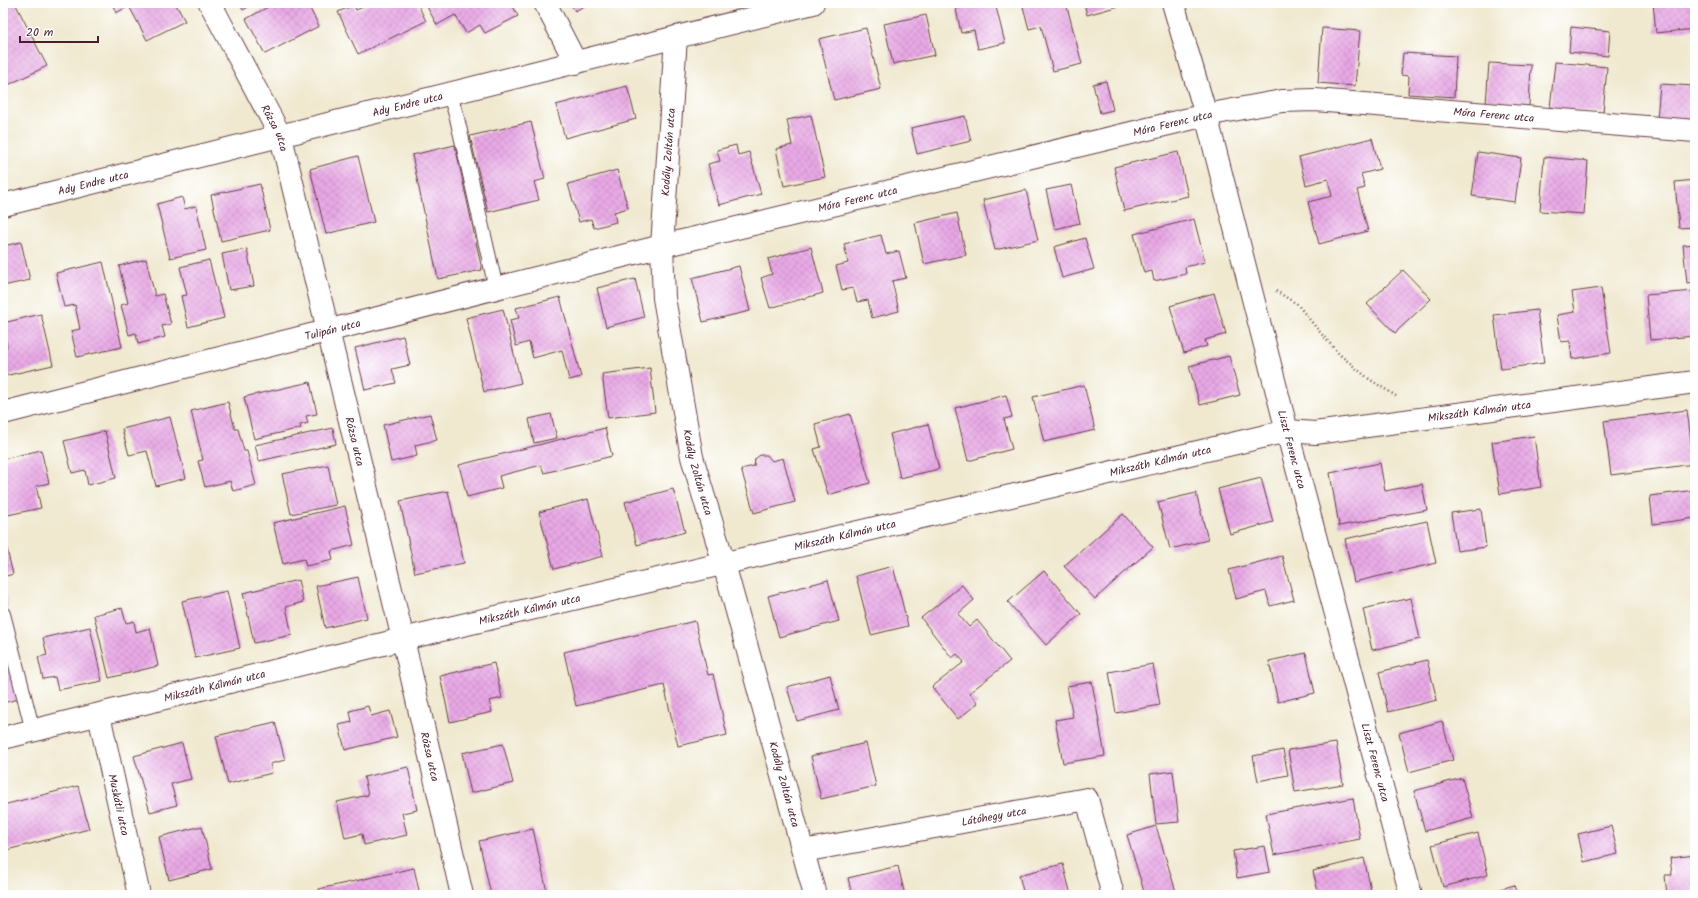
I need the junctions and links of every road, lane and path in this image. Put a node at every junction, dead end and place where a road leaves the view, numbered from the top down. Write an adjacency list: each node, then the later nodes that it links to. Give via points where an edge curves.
1 (210, 3): 10 (street, Rózsa utca)
2 (545, 3): 6 (street)
3 (813, 3): 5 (street, Ady Endre utca)
4 (1173, 3): 8 (street, Liszt Ferenc utca)
5 (676, 37): 6 (street, Ady Endre utca); 12 (street, Kodály Zoltán utca)
6 (576, 63): 7 (street, Ady Endre utca)
7 (450, 94): 10 (street, Ady Endre utca); 14 (lane)
8 (1206, 115): 9 (street, Móra Ferenc utca, via 1282,101 1315,100); 12 (street, Móra Ferenc utca); 13 (street, Liszt Ferenc utca)
9 (1695, 131)
10 (281, 137): 11 (street, Ady Endre utca); 15 (street, Rózsa utca)
11 (3, 205)
12 (662, 246): 14 (street, Tulipán utca); 20 (street, Kodály Zoltán utca, via 664,298 685,427)
13 (1247, 272): 18 (path, via 1297,304 1339,354 1369,379); 19 (street, Liszt Ferenc utca)
14 (496, 288): 15 (street, Tulipán utca)
15 (329, 330): 17 (street, Tulipán utca); 22 (street, Rózsa utca)
16 (1695, 382): 18 (street, Mikszáth Kálmán utca)
17 (3, 413)
18 (1428, 418): 19 (street, Mikszáth Kálmán utca, via 1315,433)
19 (1287, 430): 20 (street, Mikszáth Kálmán utca); 31 (street, Liszt Ferenc utca)
20 (724, 564): 22 (street, Mikszáth Kálmán utca); 26 (street, Kodály Zoltán utca)
21 (3, 614): 24 (lane)
22 (403, 639): 23 (street, Mikszáth Kálmán utca); 28 (street, Rózsa utca)
23 (99, 715): 24 (street, Mikszáth Kálmán utca); 27 (street, Muskátli utca)
24 (33, 731): 25 (street, Mikszáth Kálmán utca)
25 (3, 738)
26 (803, 851): 29 (street, Kodály Zoltán utca); 30 (street, Látóhegy utca, via 1087,799)
27 (139, 895)
28 (462, 895)
29 (815, 895)
30 (1113, 895)
31 (1410, 895)

